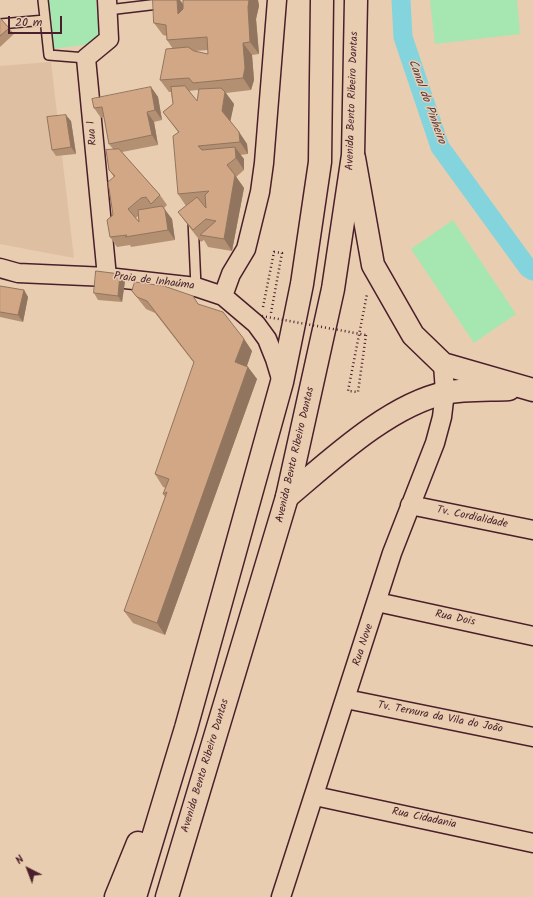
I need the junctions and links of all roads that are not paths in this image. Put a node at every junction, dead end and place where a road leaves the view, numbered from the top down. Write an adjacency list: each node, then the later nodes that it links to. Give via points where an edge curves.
1 (43, 0): 7 (lane)
2 (192, 0): 6 (lane, via 175,6)
3 (277, 0): 15 (street, via 260,192 246,248)
4 (322, 0): 17 (main road, via 320,162 302,284)
5 (356, 0): 10 (main road, Avenida Bento Ribeiro Dantas)
6 (107, 5): 9 (street, via 109,39)
7 (45, 20): 8 (lane); 9 (lane, via 49,55)
8 (0, 24)
9 (86, 58): 13 (street, Rua 1)
10 (353, 155): 16 (main road, via 373,264 413,335); 20 (main road, Avenida Bento Ribeiro Dantas, via 333,290)
11 (192, 207): 14 (lane)
12 (0, 268): 13 (street, Praia de Inhaúma, via 18,273)
13 (107, 277): 14 (street, Praia de Inhaúma)
14 (196, 287): 15 (street, Praia de Inhaúma)
15 (222, 296): 17 (street, Praia de Inhaúma, via 256,324 275,359)
16 (443, 364): 18 (main road); 19 (street, Rua Nove)
17 (282, 382): 26 (main road)
18 (528, 389): 19 (main road)
19 (445, 392): 20 (main road, via 390,416 343,450); 21 (street, Rua Nove, via 442,418 435,442)
20 (287, 497): 29 (main road, Avenida Bento Ribeiro Dantas)
21 (410, 505): 22 (street, Tv. Cordialidade); 23 (street, Rua Nove)
22 (533, 530)
23 (377, 602): 24 (street, Rua Dois); 25 (street, Rua Nove)
24 (533, 636)
25 (346, 699): 27 (street, Tv. Ternura da Vila do João); 28 (street, Rua Nove, via 328,748)
26 (186, 728): 32 (main road); 33 (main road)
27 (533, 737)
28 (315, 796): 30 (street, Rua Cidadania); 31 (street, Rua Nove)
29 (196, 798): 34 (main road, Avenida Bento Ribeiro Dantas); 35 (main road)
30 (533, 843)
31 (283, 896)
32 (116, 897)
33 (134, 897)
34 (167, 897)
35 (183, 897)

